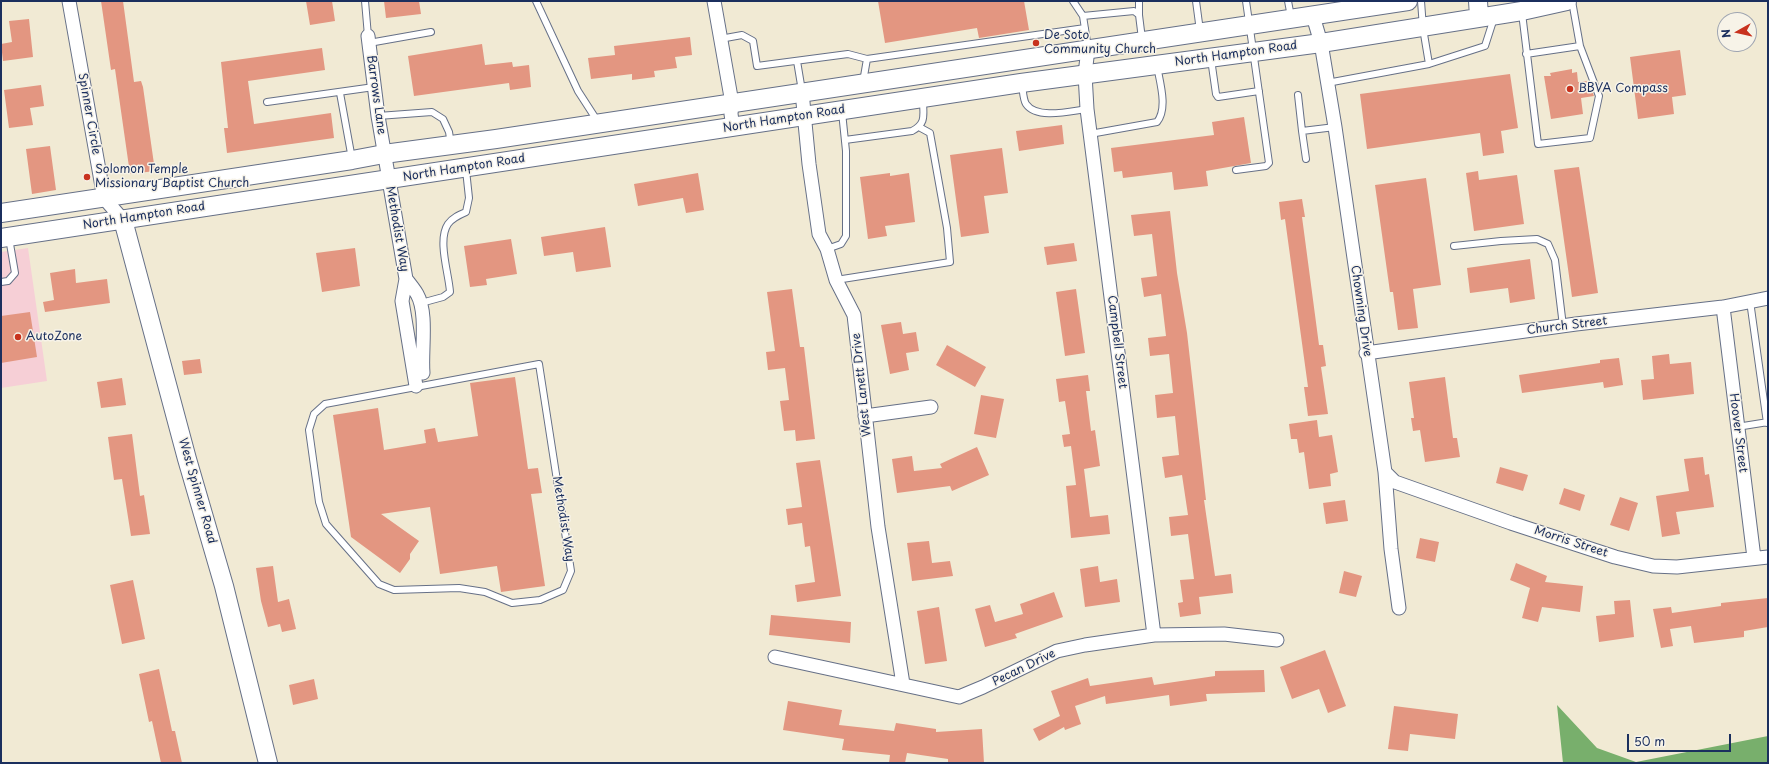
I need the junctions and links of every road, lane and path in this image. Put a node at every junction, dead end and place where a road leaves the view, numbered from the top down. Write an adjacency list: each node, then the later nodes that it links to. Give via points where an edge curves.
1 (69, 1): 71 (street, Spinner Circle)
2 (365, 1): 25 (lane)
3 (536, 1): 56 (lane, via 578,91)
4 (714, 1): 24 (street)
5 (1073, 1): 17 (lane)
6 (1139, 1): 16 (lane)
7 (1196, 1): 23 (lane)
8 (1246, 1): 19 (lane)
9 (1408, 1): 18 (main road, North Hampton Road)
10 (1421, 1): 21 (lane)
11 (1567, 1): 15 (main road, North Hampton Road)
12 (1572, 1): 28 (lane)
13 (1290, 10): 18 (main road, North Hampton Road); 19 (main road, North Hampton Road)
14 (1484, 11): 15 (main road, North Hampton Road); 21 (main road, North Hampton Road); 36 (lane, via 1485,46)
15 (1522, 11): 31 (lane)
16 (1139, 15): 17 (lane, via 1134,10); 26 (lane)
17 (1083, 16): 20 (lane)
18 (1313, 16): 27 (street, Chowning Drive)
19 (1250, 25): 23 (main road, North Hampton Road); 30 (lane)
20 (1084, 28): 29 (lane); 33 (lane)
21 (1423, 28): 27 (main road, North Hampton Road); 36 (lane)
22 (431, 32): 25 (lane)
23 (1200, 32): 26 (main road, North Hampton Road)
24 (720, 39): 34 (lane, via 742,35 753,41 757,66); 50 (street)
25 (369, 40): 43 (street, Barrows Lane)
26 (1142, 41): 29 (main road, North Hampton Road)
27 (1321, 43): 30 (main road, North Hampton Road); 41 (street, Chowning Drive)
28 (1580, 46): 31 (lane); 31 (lane, via 1599,96 1590,138 1538,144)
29 (1088, 49): 35 (main road, North Hampton Road); 38 (street, Campbell Street)
30 (1254, 52): 32 (main road, North Hampton Road); 44 (lane)
31 (1526, 54)
32 (1210, 58): 37 (main road, North Hampton Road); 44 (lane, via 1218,97)
33 (867, 60): 34 (lane, via 848,54); 39 (lane)
34 (797, 61): 45 (lane)
35 (999, 62): 39 (main road, North Hampton Road); 42 (main road)
36 (1429, 64): 41 (lane)
37 (1157, 65): 38 (main road, North Hampton Road); 61 (lane, via 1163,108 1162,116 1157,122)
38 (1085, 74): 40 (main road, North Hampton Road); 52 (street, Campbell Street)
39 (863, 83): 45 (main road, North Hampton Road); 51 (main road)
40 (1021, 83): 42 (main road, North Hampton Road); 52 (lane, via 1026,103 1034,110 1044,114)
41 (1327, 83): 59 (street, Chowning Drive)
42 (1003, 86): 48 (main road, North Hampton Road)
43 (374, 87): 46 (lane); 54 (street, Barrows Lane)
44 (1259, 91): 68 (lane, via 1269,163 1266,166)
45 (802, 92): 50 (main road, North Hampton Road); 55 (street, West Lanett Drive)
46 (340, 93): 49 (lane); 66 (lane)
47 (1298, 95): 60 (lane)
48 (923, 98): 51 (main road, North Hampton Road); 58 (lane, via 923,121)
49 (267, 102)
50 (732, 103): 56 (main road, North Hampton Road); 57 (street)
51 (866, 107): 53 (main road, North Hampton Road)
52 (1087, 110): 61 (street, Campbell Street)
53 (842, 111): 55 (main road, North Hampton Road); 62 (lane)
54 (378, 116): 63 (lane, via 432,112 443,119); 64 (street, Barrows Lane)
55 (804, 116): 57 (main road, North Hampton Road); 76 (street, West Lanett Drive, via 819,234)
56 (599, 123): 63 (main road, North Hampton Road)
57 (733, 127): 67 (main road, North Hampton Road)
58 (919, 127): 62 (lane, via 912,131); 78 (lane, via 930,133 947,228 950,262)
59 (1336, 127): 60 (lane); 85 (street, Chowning Drive)
60 (1302, 131): 65 (lane)
61 (1090, 134): 95 (street, Campbell Street)
62 (845, 140): 76 (lane, via 846,236 841,244)
63 (451, 145): 64 (main road, North Hampton Road)
64 (384, 154): 66 (main road, North Hampton Road); 69 (street, Barrows Lane)
65 (1306, 159)
66 (347, 161): 70 (main road); 71 (main road, North Hampton Road)
67 (465, 168): 69 (main road, North Hampton Road); 82 (lane, via 469,198 466,212 447,225 445,238 444,252 450,292 443,297)
68 (1236, 170)
69 (388, 180): 70 (main road, North Hampton Road); 77 (street, Methodist Way)
70 (346, 186): 73 (main road, North Hampton Road)
71 (104, 198): 72 (main road, North Hampton Road); 73 (street)
72 (1, 213)
73 (123, 220): 74 (main road, North Hampton Road); 99 (main road, West Spinner Road, via 187,460 224,586)
74 (5, 237): 79 (lane, via 15,273 8,281)
75 (1454, 246): 84 (lane, via 1537,239 1548,244 1555,260)
76 (826, 249): 78 (street, West Lanett Drive)
77 (406, 279): 82 (street, Methodist Way); 86 (street, Methodist Way, via 402,301)
78 (836, 280): 88 (street, West Lanett Drive, via 854,315)
79 (1, 282)
80 (1768, 298): 81 (street, Church Street)
81 (1750, 301): 83 (street, Church Street); 89 (lane)
82 (421, 303): 86 (street, Methodist Way, via 423,327)
83 (1723, 307): 84 (street, Church Street); 90 (street, Hoover Street)
84 (1563, 326): 85 (street, Church Street)
85 (1366, 353): 91 (street, Chowning Drive)
86 (420, 386): 86 (lane, Methodist Way, via 539,364 571,571 563,590 540,600 512,603 485,592 459,588 394,590 380,584 326,524 319,502 309,430 314,414 325,404)
87 (931, 407): 88 (street)
88 (865, 416): 98 (street, West Lanett Drive, via 878,527)
89 (1768, 422): 90 (lane)
90 (1737, 427): 93 (street, Hoover Street)
91 (1384, 472): 93 (street, Morris Street, via 1395,482 1511,523 1615,557 1653,566 1677,567); 94 (street, Chowning Drive)
92 (1768, 557): 93 (street, Morris Street)
93 (1754, 558)
94 (1399, 608)
95 (1154, 635): 96 (street, Pecan Drive, via 1224,634); 98 (street, Pecan Drive, via 1057,651 959,697)
96 (1277, 640)
97 (775, 657): 98 (street, Pecan Drive)
98 (903, 684)
99 (268, 763)

